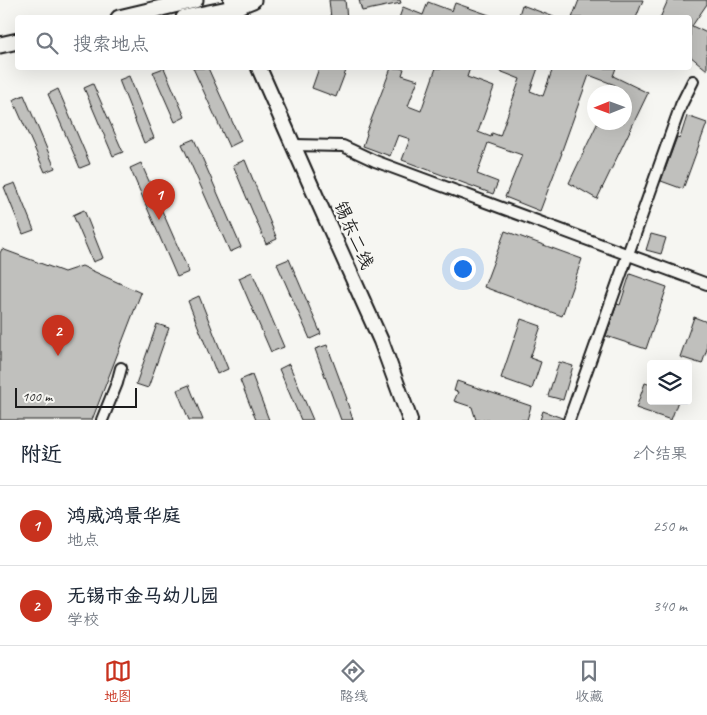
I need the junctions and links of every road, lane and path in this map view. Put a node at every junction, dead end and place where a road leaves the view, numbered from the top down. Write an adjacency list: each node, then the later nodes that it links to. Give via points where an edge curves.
1 (195, 0): 4 (main road)
2 (253, 0): 3 (main road)
3 (234, 8): 5 (main road)
4 (132, 15)
5 (199, 15)
6 (15, 42): 7 (main road)
7 (0, 45)
8 (15, 52): 9 (main road)
9 (0, 54)
10 (260, 70): 12 (main road, 锡东二线)
11 (693, 81): 13 (street, via 681,105)
12 (293, 145): 13 (street, via 343,146 375,161); 17 (main road, 锡东二线, via 381,341)
13 (628, 255): 14 (street); 18 (street)
14 (707, 284)
15 (121, 368): 16 (street)
16 (102, 420)
17 (410, 420)
18 (569, 420)

